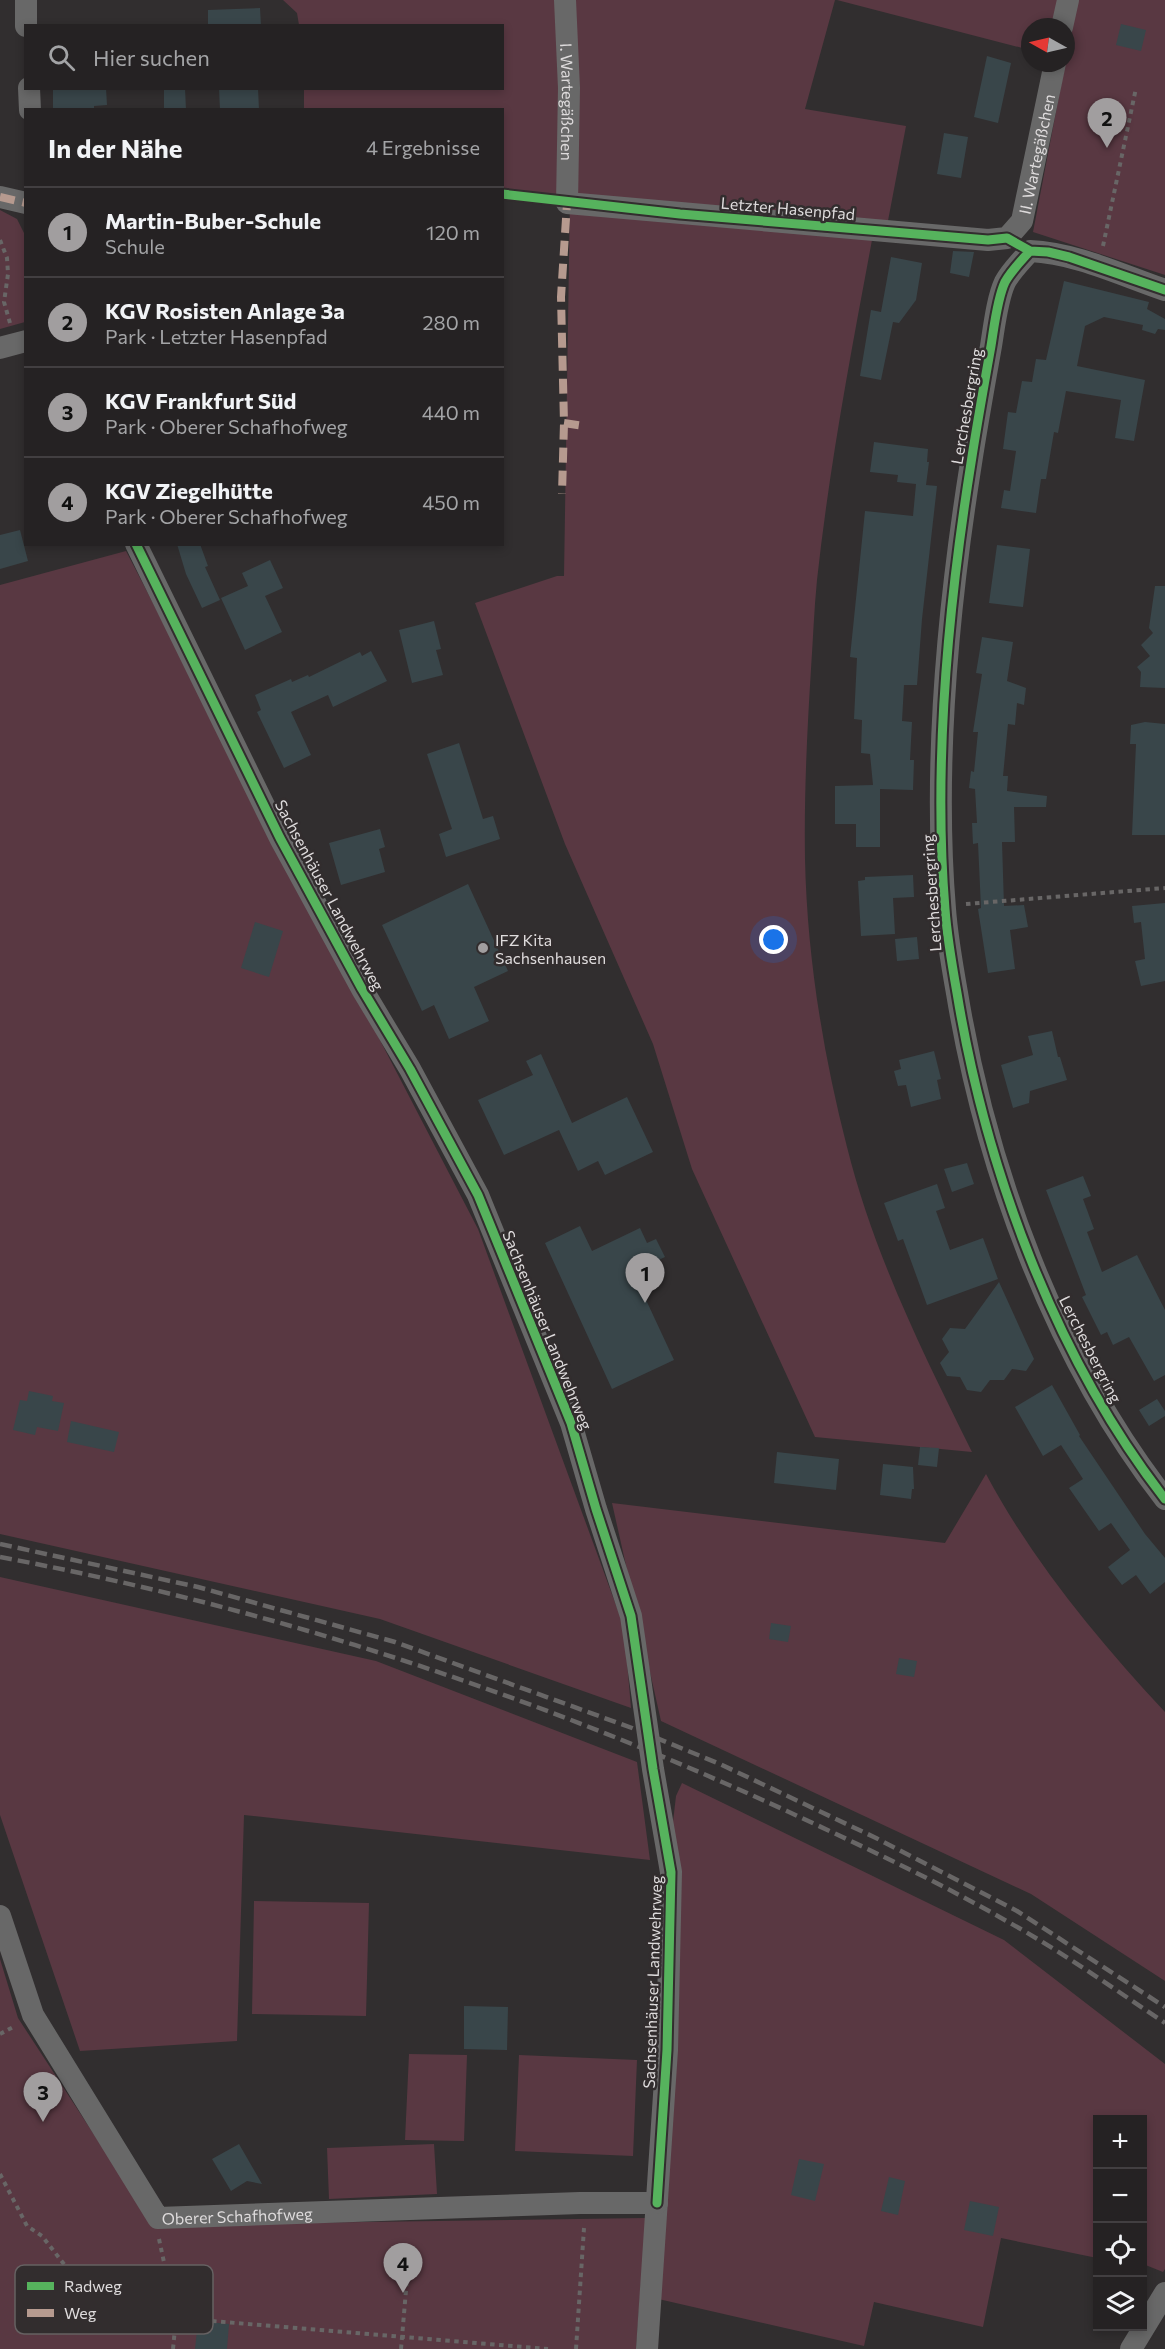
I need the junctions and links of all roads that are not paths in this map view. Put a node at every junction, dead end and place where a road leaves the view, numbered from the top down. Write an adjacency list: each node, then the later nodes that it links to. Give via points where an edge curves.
1 (26, 0): 5 (street)
2 (565, 0): 11 (street, I. Wartegäßchen, via 569,88)
3 (1068, 0): 4 (street)
4 (1064, 18)
5 (26, 24)
6 (1053, 72): 12 (street, II. Wartegäßchen, via 1022,221)
7 (29, 90): 8 (street)
8 (30, 108)
9 (0, 197): 10 (street)
10 (24, 203)
11 (567, 203): 12 (street, Letzter Hasenpfad, via 976,239)
12 (1007, 238)
13 (1165, 290): 15 (street, Lerchesbergring, via 1070,257 1030,251 1005,283 994,326 963,517 941,774 948,941 980,1108 997,1170 1032,1262 1073,1351 1111,1419)
14 (137, 546): 17 (street, Sachsenhäuser Landwehrweg, via 280,838 478,1195 571,1423 631,1616 671,1872 667,2050)
15 (1165, 1499)
16 (0, 1916): 17 (street, Oberer Schafhofweg, via 33,2015 158,2218)
17 (657, 2203): 19 (street, Sachsenhäuser Landwehrweg)
18 (1165, 2293): 20 (street)
19 (647, 2349)
20 (1131, 2349)

